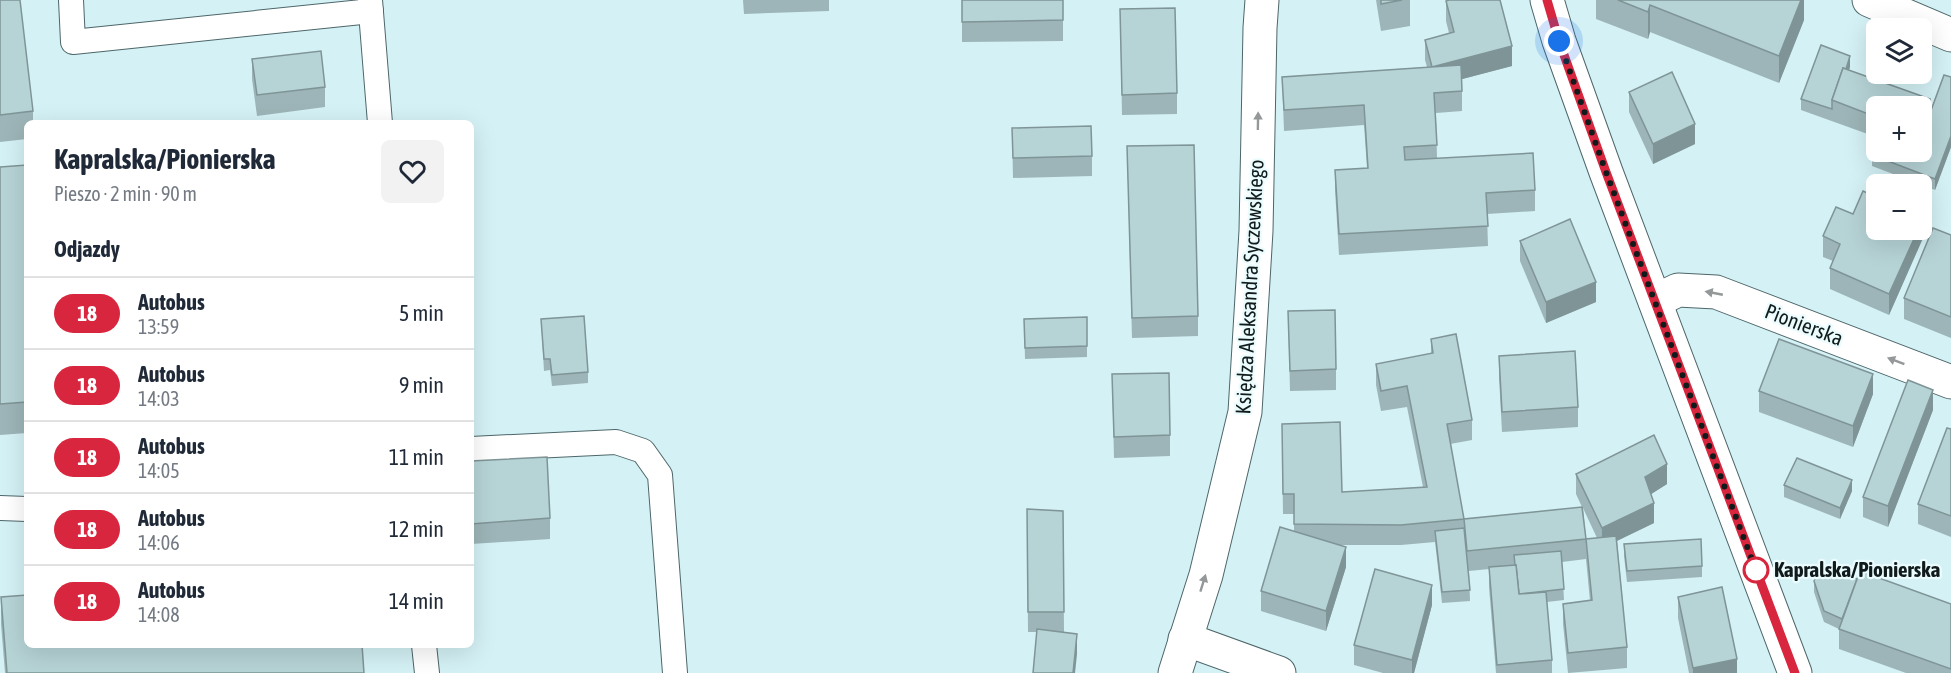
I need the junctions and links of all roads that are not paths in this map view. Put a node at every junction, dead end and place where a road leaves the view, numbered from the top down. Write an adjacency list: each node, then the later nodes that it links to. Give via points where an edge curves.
1 (71, 0): 5 (lane, via 73,42)
2 (1262, 0): 13 (street, Księdza Aleksandra Syczewskiego, one-way to 2, via 1206,575 1245,412 1256,231)
3 (1547, 0): 8 (street)
4 (1869, 0): 6 (street)
5 (371, 6): 7 (lane)
6 (1951, 35)
7 (380, 120)
8 (1655, 301): 9 (street, Pionierska, one-way to 8, via 1716,292 1678,290); 19 (street)
9 (1951, 382)
10 (474, 448): 16 (lane, via 616,442 643,451 660,475)
11 (0, 508): 12 (lane)
12 (24, 509)
13 (1185, 639): 17 (street, Księdza Aleksandra Syczewskiego); 18 (street)
14 (424, 648): 15 (lane)
15 (427, 673)
16 (675, 673)
17 (1175, 673)
18 (1279, 673)
19 (1795, 673)

